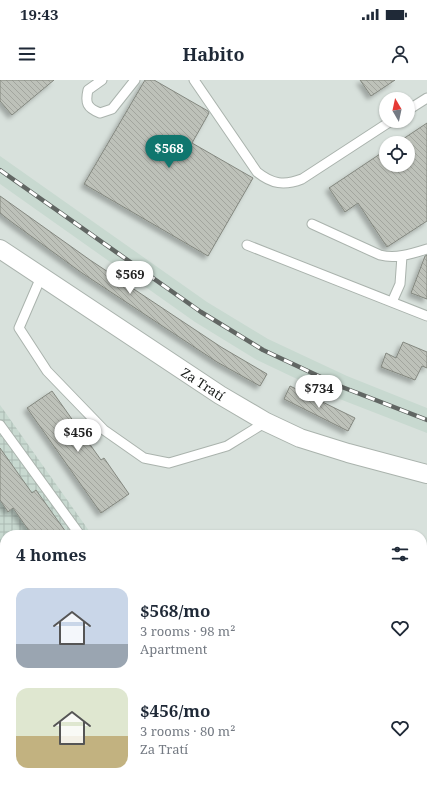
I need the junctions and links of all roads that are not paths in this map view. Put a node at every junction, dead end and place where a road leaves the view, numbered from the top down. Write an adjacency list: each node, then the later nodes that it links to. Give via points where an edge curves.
1 (102, 80): 2 (lane, via 88,90 86,101 90,108 100,113 112,109)
2 (135, 80)
3 (194, 80): 6 (lane, via 258,172 278,184 292,184 302,179)
4 (427, 98): 5 (lane)
5 (415, 106)
6 (380, 128)
7 (312, 224): 11 (lane, via 380,255)
8 (247, 245): 13 (lane)
9 (0, 249): 12 (street, Za Tratí)
10 (427, 249): 11 (lane)
11 (402, 256): 13 (lane, via 400,284)
12 (41, 277): 15 (street, Za Tratí, via 220,395); 15 (lane, via 18,328 47,371 93,419 104,430 144,458 169,463 227,446)
13 (392, 302): 14 (lane)
14 (427, 316)
15 (266, 422): 17 (street, Za Tratí, via 300,438 334,449)
16 (0, 425): 18 (lane)
17 (427, 474)
18 (76, 530)

